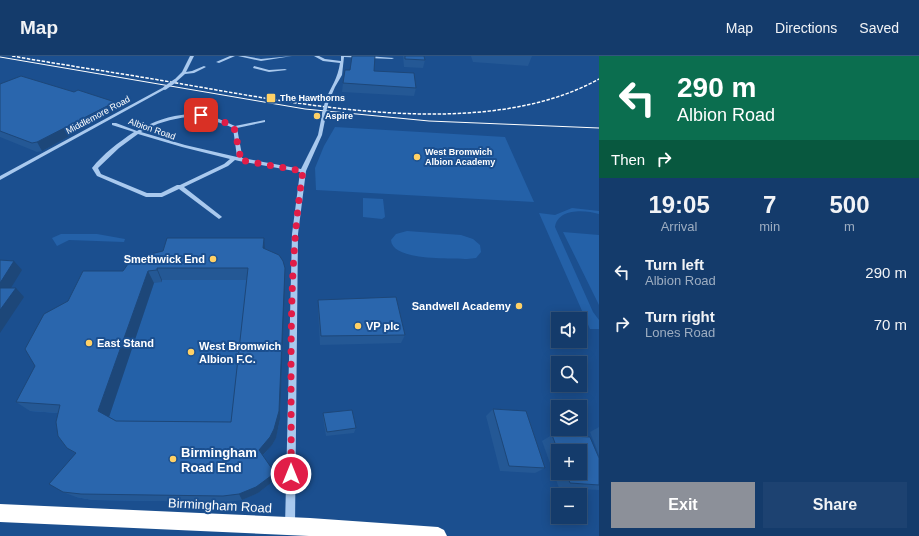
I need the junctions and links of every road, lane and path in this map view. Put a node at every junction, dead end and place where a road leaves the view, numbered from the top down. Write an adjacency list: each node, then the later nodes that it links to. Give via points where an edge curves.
1 (192, 56): 15 (street, Middlemore Road)
2 (233, 56): 9 (street)
3 (240, 56): 8 (street)
4 (290, 56): 8 (street)
5 (316, 56): 10 (street)
6 (343, 56): 7 (street); 10 (street)
7 (392, 58)
8 (261, 60): 12 (street)
9 (218, 62)
10 (341, 64): 21 (street, bridge, via 340,75 327,101 320,135)
11 (204, 67): 15 (street)
12 (254, 67): 13 (street); 14 (street, via 269,72 284,69)
13 (248, 70)
14 (289, 72)
15 (184, 73): 22 (street, Middlemore Road, bridge, via 165,88)
16 (263, 121): 18 (street)
17 (114, 124): 19 (street, Albion Road)
18 (234, 127): 19 (street, via 211,117 188,115 160,120); 20 (street, via 240,155)
19 (135, 132): 20 (street, Albion Road); 23 (street, via 97,164 95,171 146,196 162,195)
20 (236, 160): 21 (street, Albion Road); 23 (street)
21 (303, 171): 26 (street, via 293,272)
22 (0, 178)
23 (179, 186): 24 (street)
24 (218, 217)
25 (0, 513): 26 (highway, Birmingham Road)
26 (290, 526): 27 (highway, Birmingham Road)
27 (438, 536)

